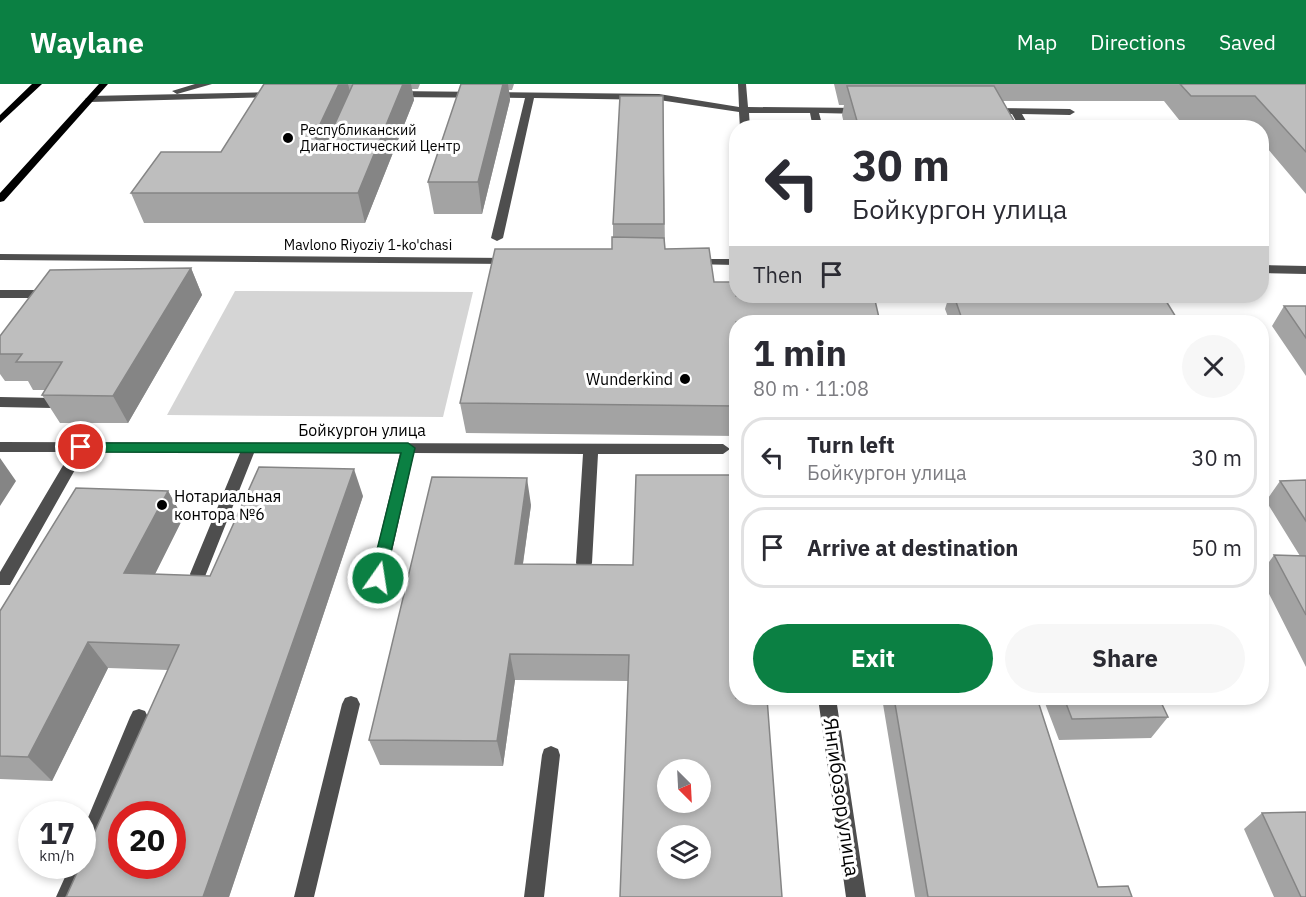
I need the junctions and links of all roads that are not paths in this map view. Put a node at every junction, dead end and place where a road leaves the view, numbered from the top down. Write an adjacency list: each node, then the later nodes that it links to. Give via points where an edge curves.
1 (37, 84): 16 (main road)
2 (104, 84): 9 (main road)
3 (207, 84): 8 (street)
4 (742, 84): 10 (street)
5 (384, 94): 7 (street)
6 (291, 95): 8 (street)
7 (530, 96): 10 (street, via 659,97); 21 (street)
8 (151, 98): 9 (street)
9 (90, 99): 20 (main road)
10 (742, 110): 11 (street); 17 (street)
11 (814, 111): 12 (street); 18 (street)
12 (873, 111)
13 (980, 111): 14 (street)
14 (1016, 112): 15 (street); 19 (street)
15 (1070, 112)
16 (0, 120)
17 (744, 120)
18 (816, 120)
19 (1020, 120)
20 (0, 199)
21 (497, 238)
22 (0, 257): 23 (street, Mavlono Riyoziy 1-ko'chasi)
23 (523, 261)
24 (677, 262): 25 (street)
25 (729, 262)
26 (1269, 269): 27 (street)
27 (1306, 270)
28 (0, 294): 29 (street)
29 (54, 294)
30 (0, 402): 31 (street)
31 (52, 403)
32 (0, 447): 33 (street, Бойкургон улица)
33 (81, 447): 34 (street, Бойкургон улица); 41 (street)
34 (249, 448): 35 (street, Бойкургон улица); 39 (street)
35 (408, 448): 36 (street, Бойкургон улица); 40 (street)
36 (591, 448): 37 (street, Бойкургон улица); 38 (street)
37 (723, 449)
38 (584, 563)
39 (198, 574)
40 (378, 578)
41 (4, 580)
42 (351, 704): 49 (street)
43 (828, 705): 51 (street, Янгибозор улица)
44 (139, 717): 46 (street)
45 (551, 755): 50 (street)
46 (96, 823)
47 (75, 879): 48 (street)
48 (67, 897)
49 (304, 897)
50 (534, 897)
51 (856, 897)

